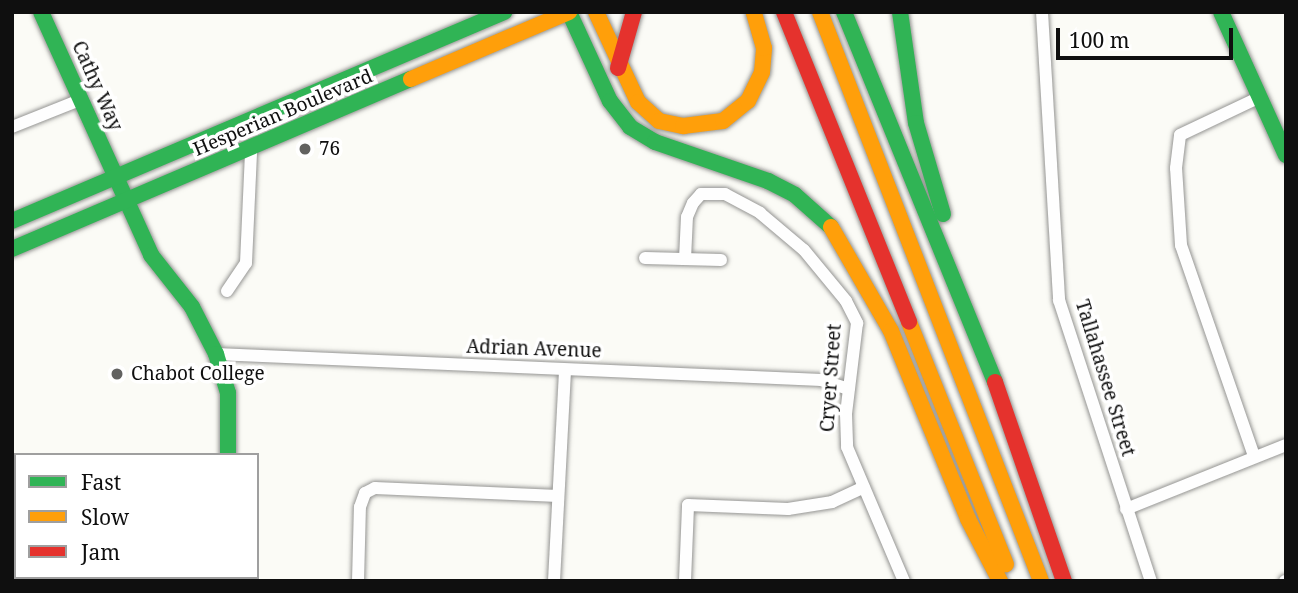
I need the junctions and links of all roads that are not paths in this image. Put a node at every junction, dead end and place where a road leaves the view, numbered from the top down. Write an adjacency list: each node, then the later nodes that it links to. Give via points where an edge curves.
1 (41, 12): 15 (main road, Cathy Way)
2 (504, 12): 19 (main road, Hesperian Boulevard)
3 (569, 12): 17 (main road, Hesperian Boulevard); 41 (main road, via 610,101 630,127 655,142 768,181 795,195 838,232 891,331 968,519)
4 (596, 12): 13 (main road)
5 (634, 12): 13 (main road)
6 (754, 12): 13 (main road, via 764,48 762,72 748,101 723,121 698,126 659,121 638,102)
7 (783, 12): 42 (main road)
8 (820, 12): 43 (main road)
9 (844, 12): 27 (main road)
10 (900, 12): 27 (main road, via 916,123)
11 (1042, 12): 36 (street, Tallahassee Street, via 1059,300)
12 (1221, 12): 14 (main road)
13 (618, 68)
14 (1258, 98): 18 (main road); 33 (street, via 1180,135 1176,153 1181,245)
15 (79, 100): 16 (street); 19 (main road, Cathy Way)
16 (12, 127)
17 (251, 151): 20 (main road, Hesperian Boulevard); 26 (street, via 246,263)
18 (1286, 155)
19 (115, 177): 20 (main road, Cathy Way); 21 (main road, Hesperian Boulevard)
20 (125, 201): 22 (main road, Hesperian Boulevard); 28 (main road, Cathy Way, via 150,255 192,307)
21 (12, 221)
22 (12, 249)
23 (645, 258): 24 (street)
24 (685, 259): 25 (street); 30 (street, Cryer Street, via 687,217 701,194 725,194 760,213 804,250 852,310 857,323)
25 (721, 260)
26 (227, 291)
27 (979, 338): 44 (main road)
28 (216, 354): 29 (street, Adrian Avenue); 32 (main road, Cathy Way, via 228,393)
29 (565, 370): 30 (street, Adrian Avenue, via 821,380); 35 (street)
30 (849, 389): 34 (street, Cryer Street, via 845,433)
31 (1286, 445): 33 (street)
32 (228, 453)
33 (1254, 456): 36 (street)
34 (864, 487): 39 (street, via 832,502 788,509 688,505); 40 (street, Cryer Street)
35 (558, 496): 37 (street, via 388,486 365,493 360,506); 38 (street)
36 (1126, 509): 45 (street, Tallahassee Street)
37 (358, 581)
38 (554, 581)
39 (685, 581)
40 (904, 581)
41 (1000, 581)
42 (1013, 581)
43 (1041, 581)
44 (1064, 581)
45 (1151, 581)

